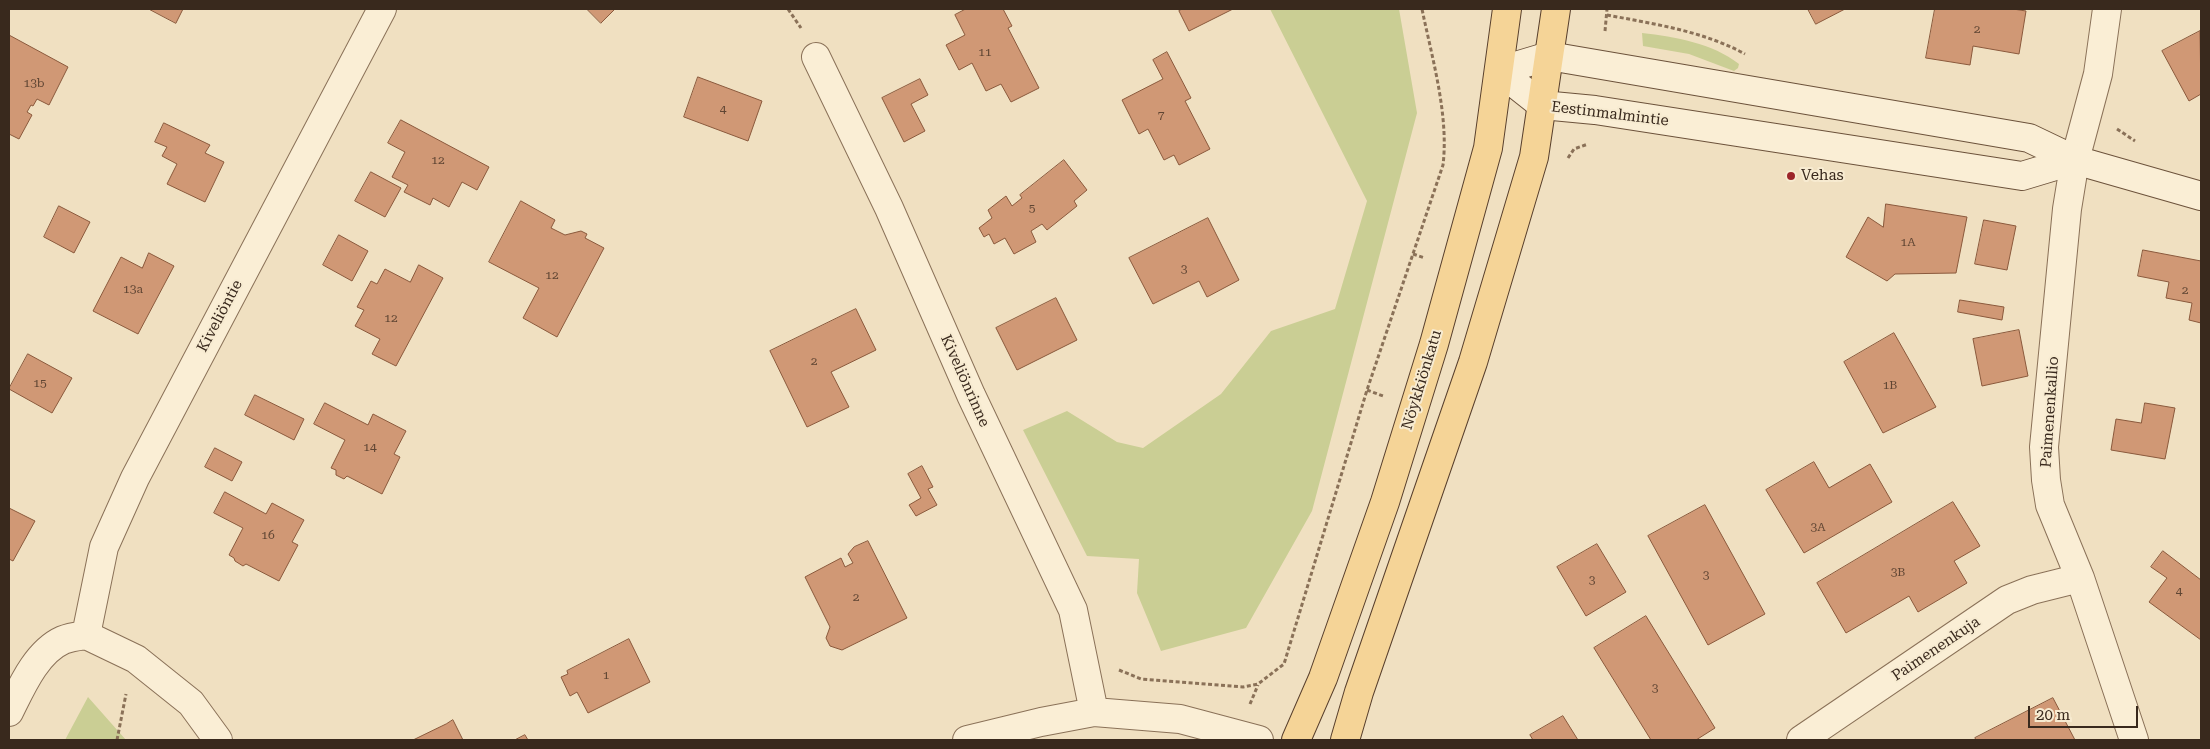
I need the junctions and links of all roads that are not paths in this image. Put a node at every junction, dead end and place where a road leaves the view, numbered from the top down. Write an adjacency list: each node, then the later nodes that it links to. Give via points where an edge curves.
1 (382, 9): 12 (street, Kiveliöntie, via 136,478 104,547)
2 (1506, 9): 7 (main road, Nöykkiönkatu)
3 (1556, 9): 5 (main road)
4 (2107, 9): 9 (street, Paimenenkallio, via 2098,74)
5 (1549, 56): 7 (street); 8 (main road); 9 (street, via 2029,138)
6 (816, 57): 14 (street, Kiveliönrinne, via 889,208 971,395 1073,610)
7 (1499, 71): 8 (street, Eestinmalmintie); 18 (main road, Nöykkiönkatu, via 1488,148 1434,344 1385,502 1324,678)
8 (1542, 105): 9 (street, Eestinmalmintie, via 1604,111 2022,176); 19 (main road, via 1534,157 1473,362)
9 (2075, 160): 10 (street); 11 (street, Paimenenkallio, via 2067,209 2044,447 2050,505)
10 (2201, 196)
11 (2080, 578): 20 (street, Paimenenkuja, via 2007,600); 21 (street, Paimenenkallio)
12 (86, 634): 13 (street, via 62,641 46,652 24,681); 15 (street, via 136,659 191,704)
13 (9, 712)
14 (1094, 712): 16 (street); 17 (street, via 1180,719)
15 (218, 740)
16 (967, 740)
17 (1258, 740)
18 (1296, 740)
19 (1345, 740)
20 (1801, 740)
21 (2134, 740)

